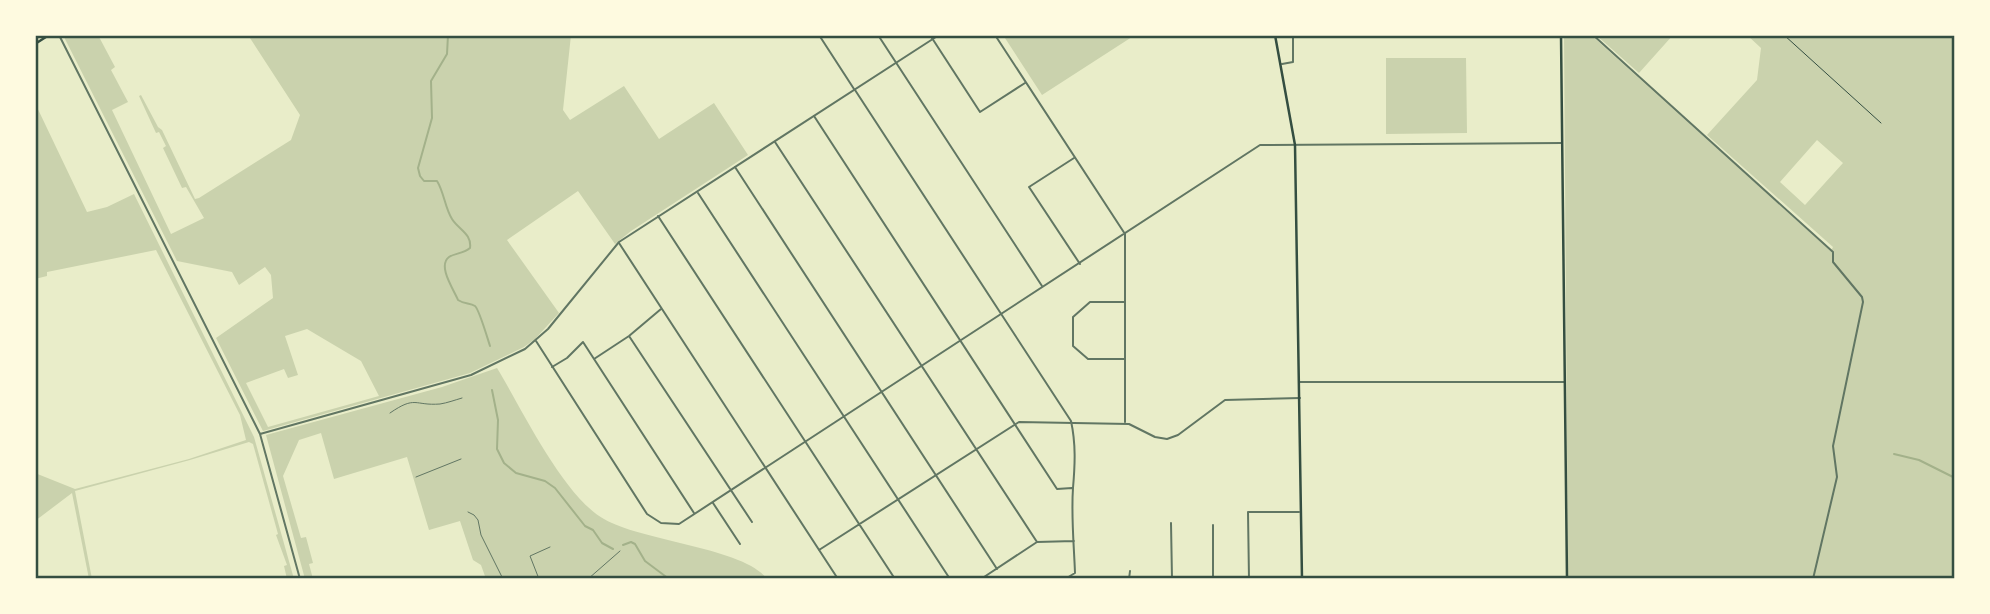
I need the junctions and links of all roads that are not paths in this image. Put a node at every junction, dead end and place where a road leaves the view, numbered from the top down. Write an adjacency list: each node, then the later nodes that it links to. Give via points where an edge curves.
1 (49, 35): 13 (main road)
2 (58, 35): 50 (street)
3 (819, 35): 17 (street)
4 (878, 35): 14 (street)
5 (930, 35): 12 (street)
6 (939, 35): 12 (street)
7 (995, 35): 16 (street)
8 (1275, 35): 15 (main road)
9 (1293, 35): 15 (street, via 1293,62)
10 (1561, 35): 20 (main road)
11 (1593, 35): 91 (street, via 1833,252 1833,262 1862,297 1833,446 1837,477)
12 (932, 39): 14 (street); 16 (street, via 981,112)
13 (35, 44)
14 (896, 63): 17 (street); 29 (street)
15 (1280, 64): 21 (main road)
16 (1026, 83): 22 (street)
17 (854, 90): 18 (street); 32 (street)
18 (814, 116): 19 (street); 35 (street)
19 (775, 141): 23 (street); 38 (street)
20 (1563, 142): 21 (street); 41 (main road)
21 (1295, 145): 26 (street, via 1261,145); 40 (main road)
22 (1074, 157): 26 (street); 28 (street, via 1029,187)
23 (735, 167): 24 (street); 42 (street)
24 (696, 191): 25 (street); 46 (street)
25 (658, 216): 27 (street); 51 (street)
26 (1125, 234): 28 (street); 30 (street)
27 (619, 242): 31 (street); 34 (street)
28 (1080, 264): 29 (street)
29 (1043, 288): 32 (street)
30 (1125, 302): 37 (street); 37 (street, via 1090,302 1073,317 1073,346 1088,359)
31 (662, 308): 33 (street); 54 (street)
32 (1003, 314): 35 (street); 47 (street)
33 (629, 336): 36 (street); 58 (street)
34 (536, 341): 39 (street); 50 (street, via 471,375)
35 (961, 341): 38 (street); 49 (street)
36 (594, 359): 39 (street, via 583,342); 63 (street)
37 (1125, 359): 48 (street)
38 (922, 366): 42 (street); 52 (street)
39 (552, 367): 63 (street, via 647,514 670,525)
40 (1299, 382): 41 (street); 44 (main road)
41 (1565, 382): 90 (main road)
42 (882, 392): 46 (street); 55 (street)
43 (463, 398): 45 (lane, via 442,404 414,401)
44 (1300, 398): 48 (street, via 1225,400 1167,439); 62 (main road)
45 (390, 413)
46 (844, 417): 51 (street); 59 (street)
47 (1071, 421): 48 (street); 49 (street); 57 (street)
48 (1125, 423)
49 (1014, 424): 52 (street); 57 (street, via 1057,489)
50 (260, 434): 76 (street)
51 (805, 442): 54 (street); 66 (street)
52 (976, 449): 55 (street); 69 (street)
53 (461, 460): 56 (lane)
54 (766, 467): 58 (street); 72 (street)
55 (936, 475): 59 (street); 74 (street)
56 (416, 477)
57 (1073, 488): 68 (street)
58 (732, 489): 60 (street); 64 (street)
59 (898, 499): 66 (street); 82 (street)
60 (712, 502): 63 (street); 70 (street)
61 (468, 512): 77 (lane, via 478,520)
62 (1301, 512): 88 (street, via 1248,512); 89 (main road)
63 (694, 513)
64 (752, 522)
65 (1171, 523): 86 (street)
66 (859, 524): 72 (street); 81 (street)
67 (1213, 524): 87 (street)
68 (1074, 541): 69 (street); 84 (street, via 1075,572)
69 (1037, 542): 74 (street)
70 (740, 544)
71 (550, 547): 78 (lane, via 530,556)
72 (819, 550): 80 (street)
73 (620, 551): 79 (lane)
74 (997, 569): 83 (street)
75 (1130, 571): 85 (street)
76 (300, 579)
77 (503, 579)
78 (539, 579)
79 (587, 579)
80 (838, 579)
81 (895, 579)
82 (950, 579)
83 (981, 579)
84 (1065, 579)
85 (1129, 579)
86 (1172, 579)
87 (1213, 579)
88 (1249, 579)
89 (1302, 579)
90 (1567, 579)
91 (1813, 579)

